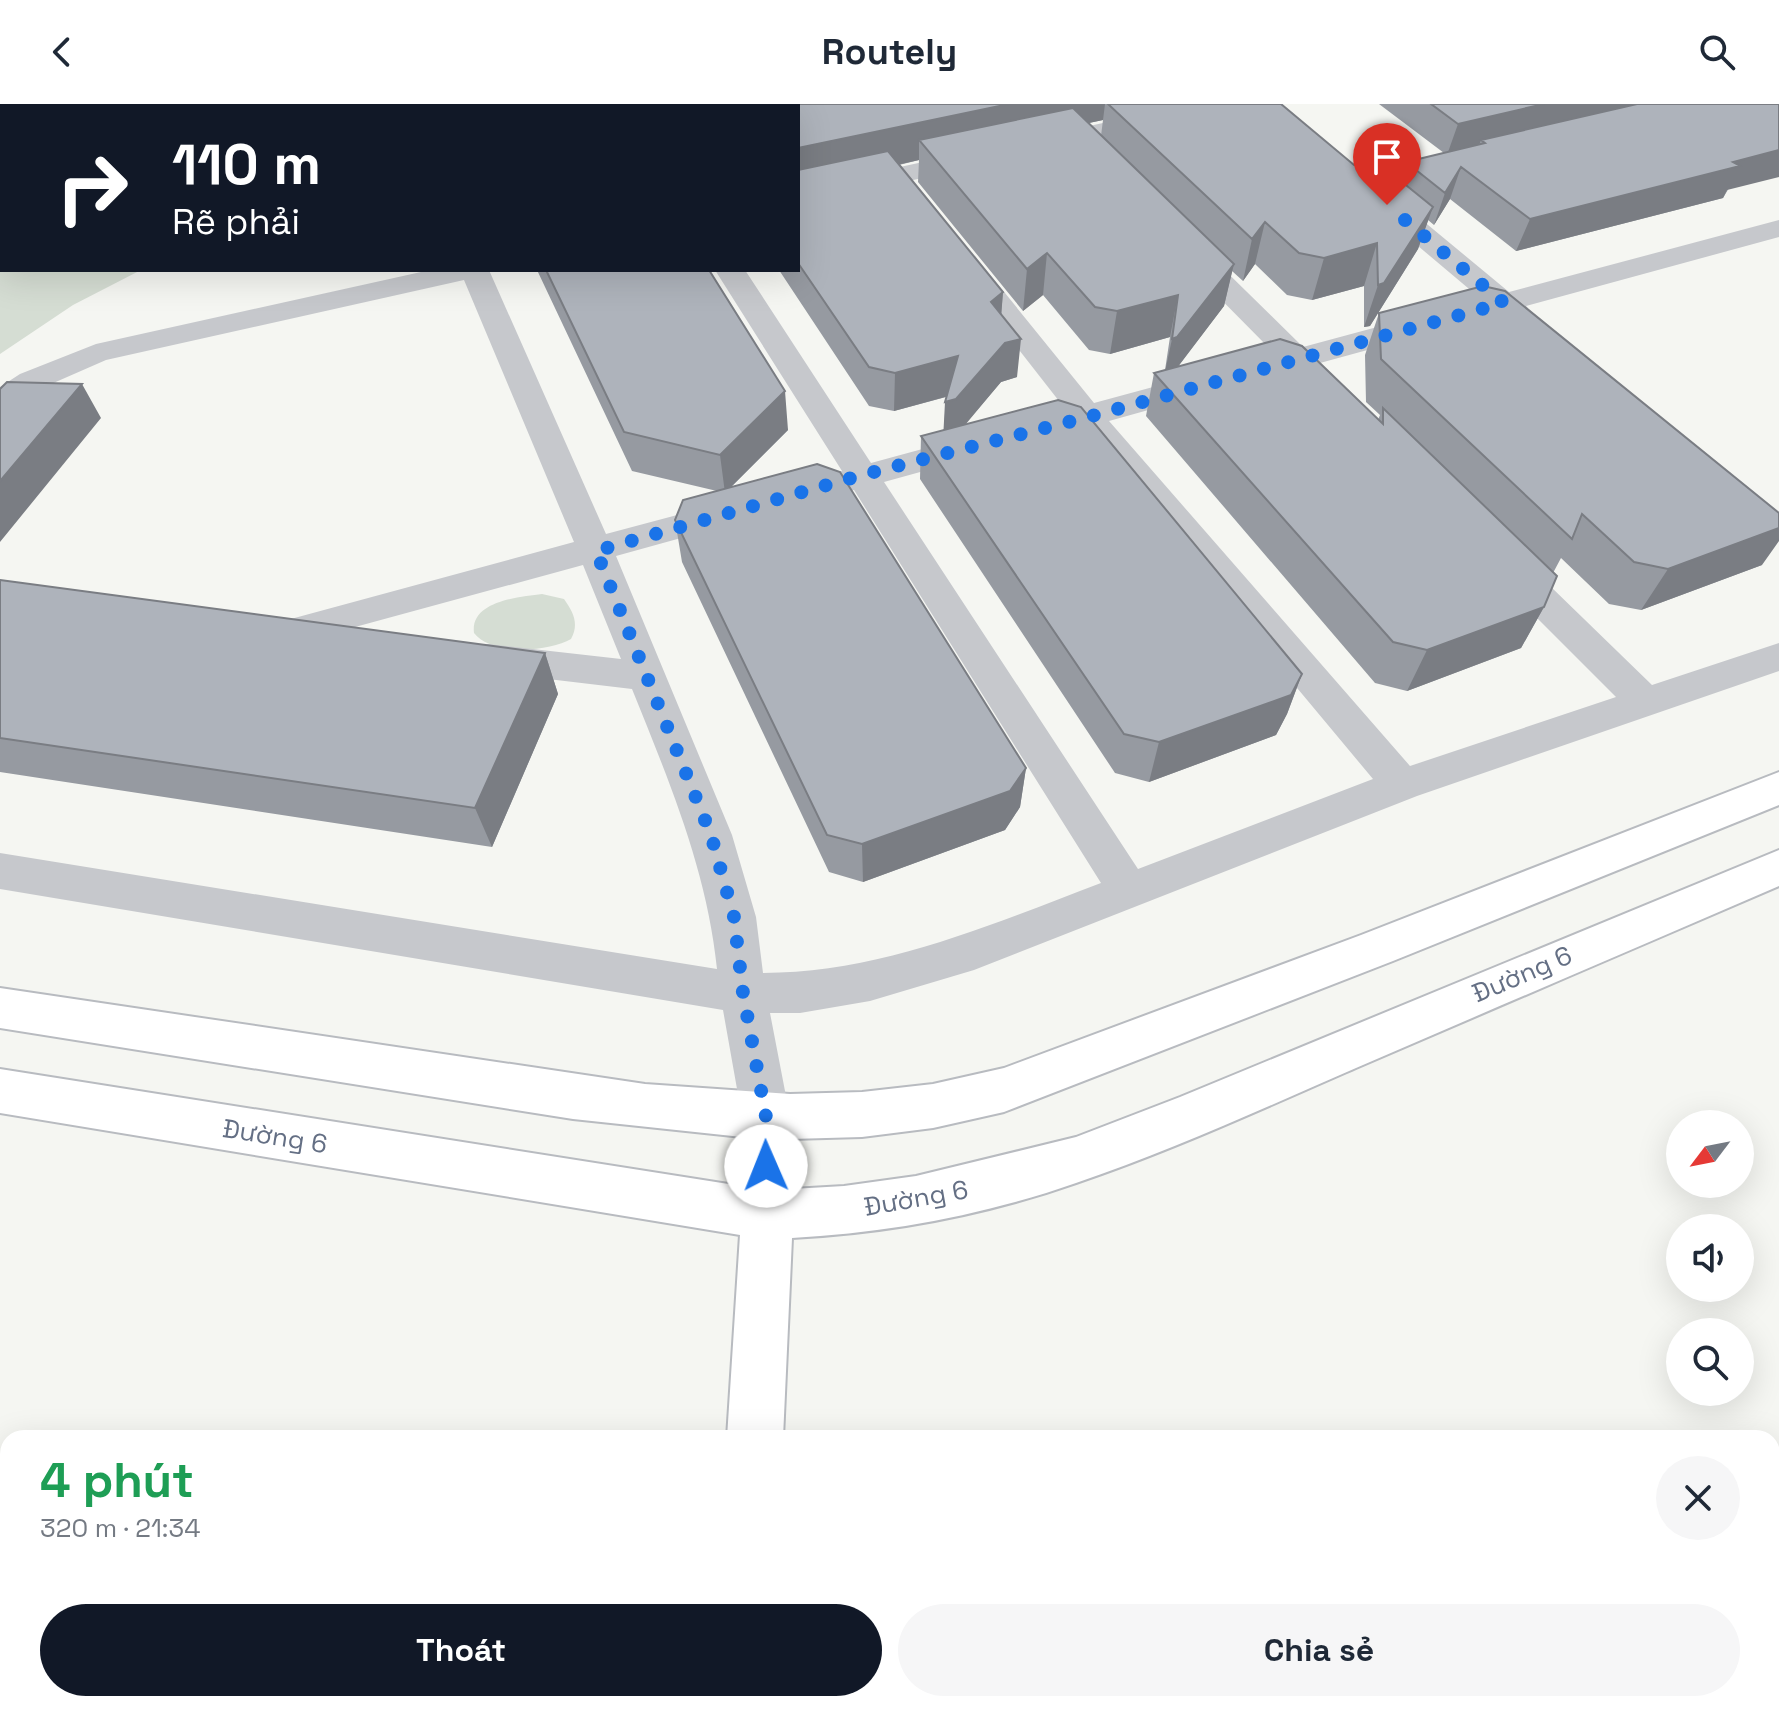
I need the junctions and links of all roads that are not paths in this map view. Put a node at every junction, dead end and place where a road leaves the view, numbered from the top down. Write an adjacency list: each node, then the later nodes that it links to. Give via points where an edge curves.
1 (1226, 104): 3 (street, via 1086,148 905,188)
2 (1401, 177): 10 (street, via 1358,181)
3 (800, 197)
4 (1164, 226): 12 (street)
5 (1779, 228): 10 (street)
6 (943, 236): 15 (street)
7 (463, 272): 14 (street, via 96,353 31,381)
8 (473, 272): 18 (street)
9 (731, 272): 16 (street)
10 (1504, 303): 11 (street); 12 (street)
11 (1540, 332)
12 (1298, 359): 13 (street); 15 (street)
13 (1331, 392)
14 (0, 402)
15 (1088, 417): 16 (street); 24 (street)
16 (862, 475): 18 (street); 28 (street)
17 (1476, 536): 23 (street)
18 (596, 551): 19 (street, via 262,633); 22 (street)
19 (370, 645)
20 (461, 655): 22 (street)
21 (1779, 657): 23 (street)
22 (644, 676): 29 (street, via 711,835 734,917)
23 (1644, 701): 24 (street)
24 (1402, 785): 28 (street)
25 (1779, 788): 32 (main road, via 1004,1090 963,1102 866,1115)
26 (1779, 867): 33 (main road, Đường 6, via 1076,1160 916,1200)
27 (0, 871): 29 (street)
28 (1130, 892): 29 (street, via 974,951 870,981 800,993)
29 (743, 993): 32 (street)
30 (0, 1008): 32 (main road, via 528,1090)
31 (0, 1091): 33 (main road, Đường 6)
32 (766, 1117): 33 (main road)
33 (767, 1215): 34 (main road)
34 (755, 1430)

